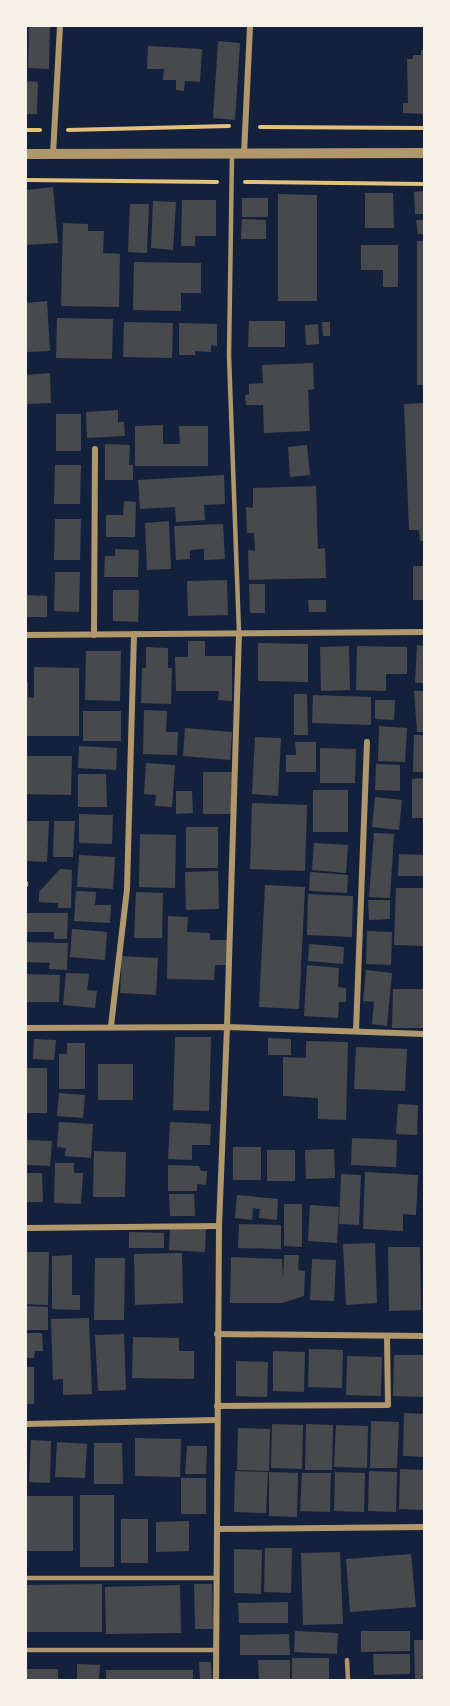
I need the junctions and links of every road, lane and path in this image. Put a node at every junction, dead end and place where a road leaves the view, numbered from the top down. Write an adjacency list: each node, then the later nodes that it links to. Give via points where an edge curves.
1 (60, 26): 6 (street)
2 (250, 26): 3 (street)
3 (245, 126): 4 (path); 6 (path); 10 (street)
4 (424, 128)
5 (26, 130): 6 (path)
6 (54, 130): 9 (street)
7 (424, 153): 10 (street)
8 (26, 154): 9 (street)
9 (52, 154): 10 (street)
10 (238, 154): 13 (lane, via 229,356)
11 (95, 449): 14 (street)
12 (424, 632): 13 (street)
13 (239, 633): 15 (street); 19 (street)
14 (94, 634): 15 (street); 16 (street)
15 (134, 634): 18 (street, via 127,889)
16 (26, 635)
17 (367, 742): 21 (street)
18 (111, 1026): 19 (street); 20 (street)
19 (227, 1027): 21 (street); 23 (street)
20 (26, 1028)
21 (356, 1031): 22 (street)
22 (424, 1034)
23 (219, 1226): 24 (street); 25 (street)
24 (26, 1228)
25 (218, 1334): 26 (street); 28 (street)
26 (387, 1336): 27 (street); 28 (street, via 388,1405)
27 (424, 1336)
28 (217, 1406): 29 (street)
29 (217, 1420): 30 (street); 32 (street)
30 (26, 1424)
31 (424, 1527): 32 (street)
32 (218, 1529): 34 (street)
33 (26, 1578): 34 (lane)
34 (216, 1578): 36 (street)
35 (26, 1650): 36 (lane)
36 (216, 1650): 38 (street)
37 (347, 1660): 39 (lane)
38 (216, 1680)
39 (348, 1680)

